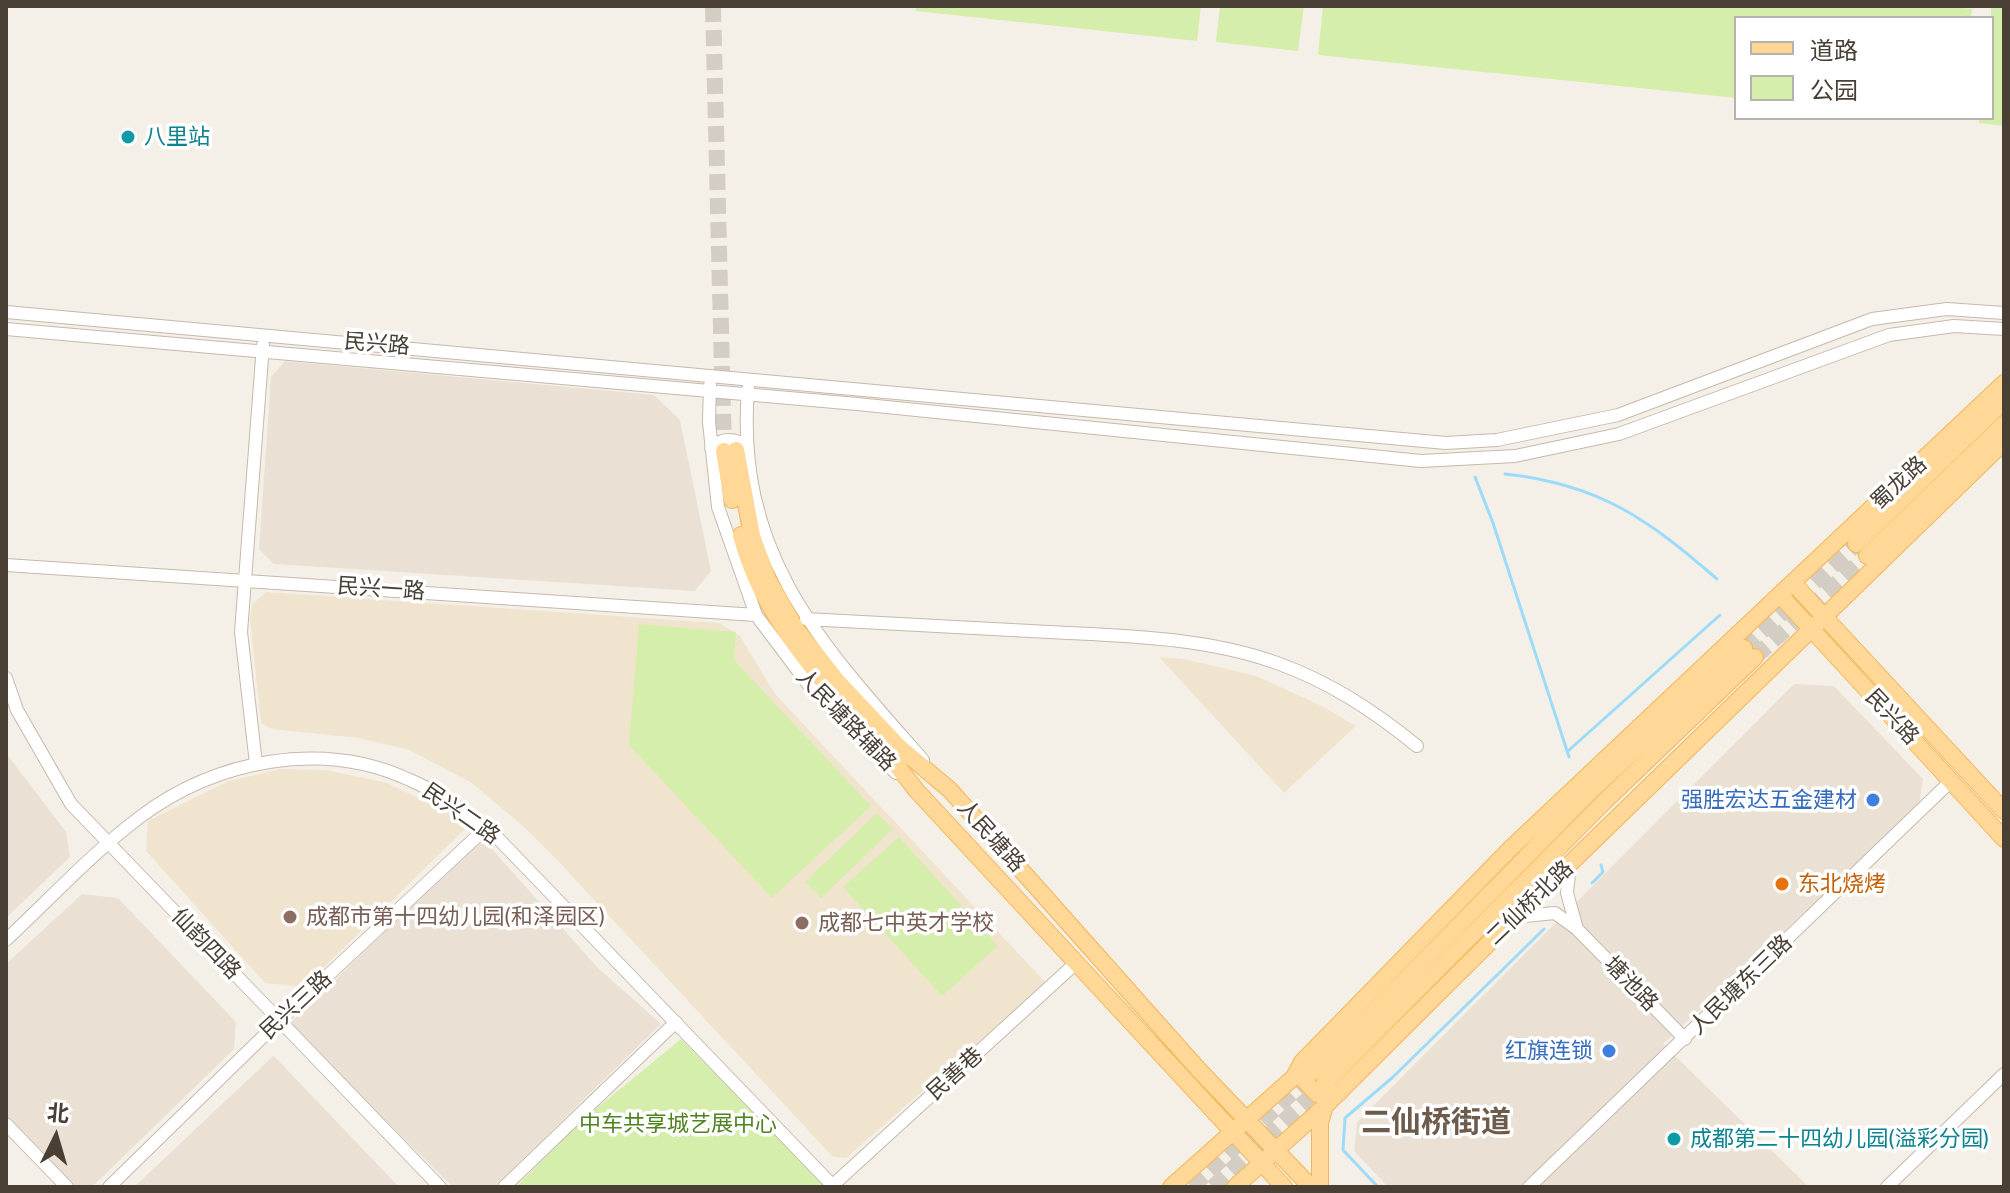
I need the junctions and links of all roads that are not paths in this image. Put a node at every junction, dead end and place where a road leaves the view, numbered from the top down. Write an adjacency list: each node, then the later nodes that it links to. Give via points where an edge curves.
1 (6, 312): 5 (street, 民兴路)
2 (2004, 313): 8 (street, 民兴路, via 1947,309 1872,319 1618,415 1497,440 1409,440)
3 (6, 329): 6 (street, 民兴路)
4 (2004, 329): 11 (street, 民兴路, via 1954,326 1889,335 1619,434 1515,456 1461,461 1364,457)
5 (264, 334): 6 (street); 7 (street, 民兴路)
6 (263, 351): 10 (street, 民兴路); 17 (street)
7 (711, 373): 8 (street, 民兴路); 10 (street, 人民塘路辅路)
8 (749, 378): 11 (street, 人民塘路辅路)
9 (2004, 383): 18 (main road, 蜀龙路)
10 (710, 391): 11 (street, 民兴路); 15 (street, 人民塘路辅路)
11 (747, 394): 15 (street, 人民塘路辅路)
12 (2004, 401): 13 (main road, 蜀龙路, via 1862,550)
13 (2004, 424)
14 (2004, 442): 21 (main road, 蜀龙路)
15 (729, 449): 20 (street, 人民塘路辅路, via 718,507); 22 (street, 人民塘路辅路); 30 (main road, 人民塘路, via 743,541 771,610 824,683); 31 (main road, 人民塘路, via 752,536 781,605 837,681 900,748)
16 (6, 565): 17 (street, 民兴一路)
17 (244, 580): 20 (street, 民兴一路); 28 (street, via 241,632)
18 (1793, 583): 19 (main road, 蜀龙路); 21 (main road, 民兴路)
19 (1780, 595): 23 (main road, 民兴路); 45 (main road, 蜀龙路, via 1511,848)
20 (756, 615): 30 (street, 人民塘路辅路, via 811,688)
21 (1825, 617): 23 (main road, 二仙桥北路); 32 (main road, 民兴路)
22 (806, 619): 27 (street, via 1083,633 1220,647 1327,684); 31 (street, 人民塘路辅路, via 835,660)
23 (1812, 630): 29 (main road, 民兴路); 36 (main road, 二仙桥北路)
24 (1750, 653): 45 (main road, via 1591,791)
25 (6, 678): 26 (street, 仙韵四路)
26 (11, 713): 35 (street, 仙韵四路, via 71,804)
27 (1417, 746)
28 (256, 764): 33 (street, 民兴二路, via 296,758 374,767 432,791); 35 (street, 民兴二路, via 228,769 154,807)
29 (1951, 781): 34 (main road, 民兴路); 43 (street, 人民塘东三路)
30 (916, 790): 40 (main road, 人民塘路)
31 (950, 790): 47 (main road, 人民塘路, via 1198,1069)
32 (2004, 811)
33 (487, 827): 41 (street, 民兴三路); 42 (street, 民兴二路)
34 (2004, 839)
35 (109, 843): 39 (street, 民兴二路); 41 (street, 仙韵四路)
36 (1570, 864): 37 (main road, 二仙桥北路); 38 (street, via 1567,893)
37 (1515, 917): 38 (street, via 1555,913); 45 (main road, 二仙桥北路)
38 (1577, 929): 43 (street, 塘池路)
39 (6, 940)
40 (1077, 962): 49 (main road, 人民塘路); 52 (street, 民善巷)
41 (280, 1020): 55 (street, 民兴三路); 56 (street, 仙韵四路)
42 (676, 1022): 52 (street, 民兴二路); 57 (street)
43 (1685, 1039): 63 (street, 人民塘东三路)
44 (2004, 1074): 64 (street)
45 (1320, 1077): 46 (main road, 二仙桥北路); 47 (main road, via 1294,1077)
46 (1325, 1106): 50 (main road, 二仙桥北路); 62 (main road)
47 (1248, 1118): 49 (main road); 50 (main road, 人民塘路)
48 (6, 1124): 54 (street)
49 (1231, 1132): 51 (main road, 人民塘路); 53 (main road)
50 (1277, 1151): 51 (main road, 二仙桥北路); 61 (main road, 人民塘路)
51 (1261, 1162): 59 (main road, 二仙桥北路); 60 (main road, 人民塘路)
52 (834, 1186)
53 (1172, 1186): 58 (main road)
54 (67, 1187)
55 (109, 1187)
56 (440, 1187)
57 (504, 1187)
58 (1192, 1187)
59 (1235, 1187)
60 (1284, 1187)
61 (1311, 1187)
62 (1320, 1187)
63 (1529, 1187)
64 (1887, 1187)

